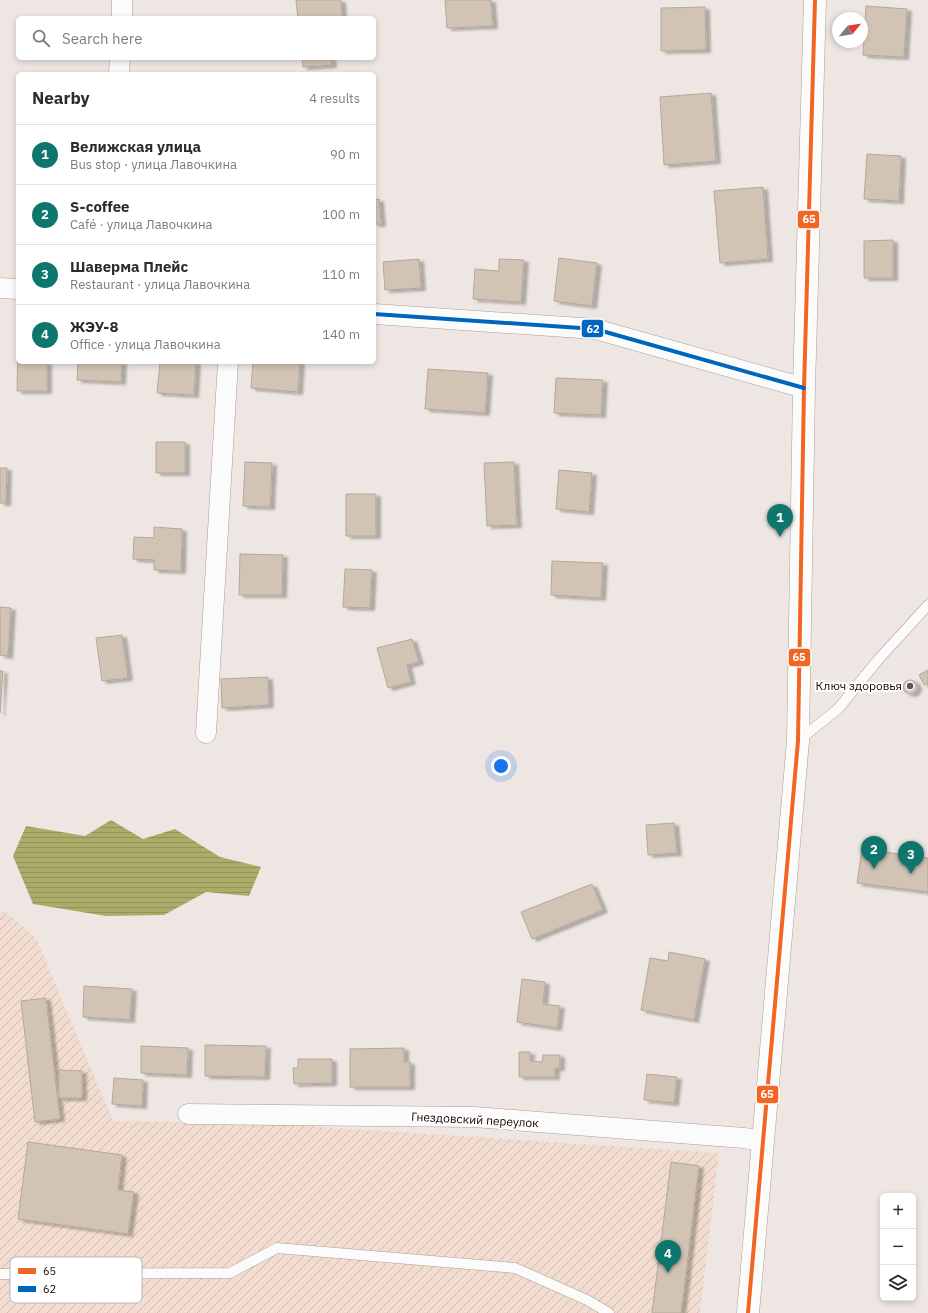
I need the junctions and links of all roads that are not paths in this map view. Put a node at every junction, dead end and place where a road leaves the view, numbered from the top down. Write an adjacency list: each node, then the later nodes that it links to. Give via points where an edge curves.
1 (122, 0): 3 (street)
2 (815, 0): 10 (main road)
3 (122, 16)
4 (120, 60): 5 (street)
5 (120, 72)
6 (0, 288): 7 (street)
7 (16, 289)
8 (376, 314): 10 (street, via 595,330)
9 (228, 364): 12 (street)
10 (804, 388): 13 (main road)
11 (928, 605): 13 (lane, via 838,709)
12 (206, 734)
13 (798, 741): 15 (main road)
14 (188, 1114): 15 (street, Гнездовский переулок, via 474,1118)
15 (763, 1141): 20 (main road)
16 (142, 1273): 19 (lane, via 230,1272 277,1248 515,1268 587,1300)
17 (0, 1274): 18 (lane)
18 (10, 1274)
19 (609, 1313)
20 (748, 1313)

